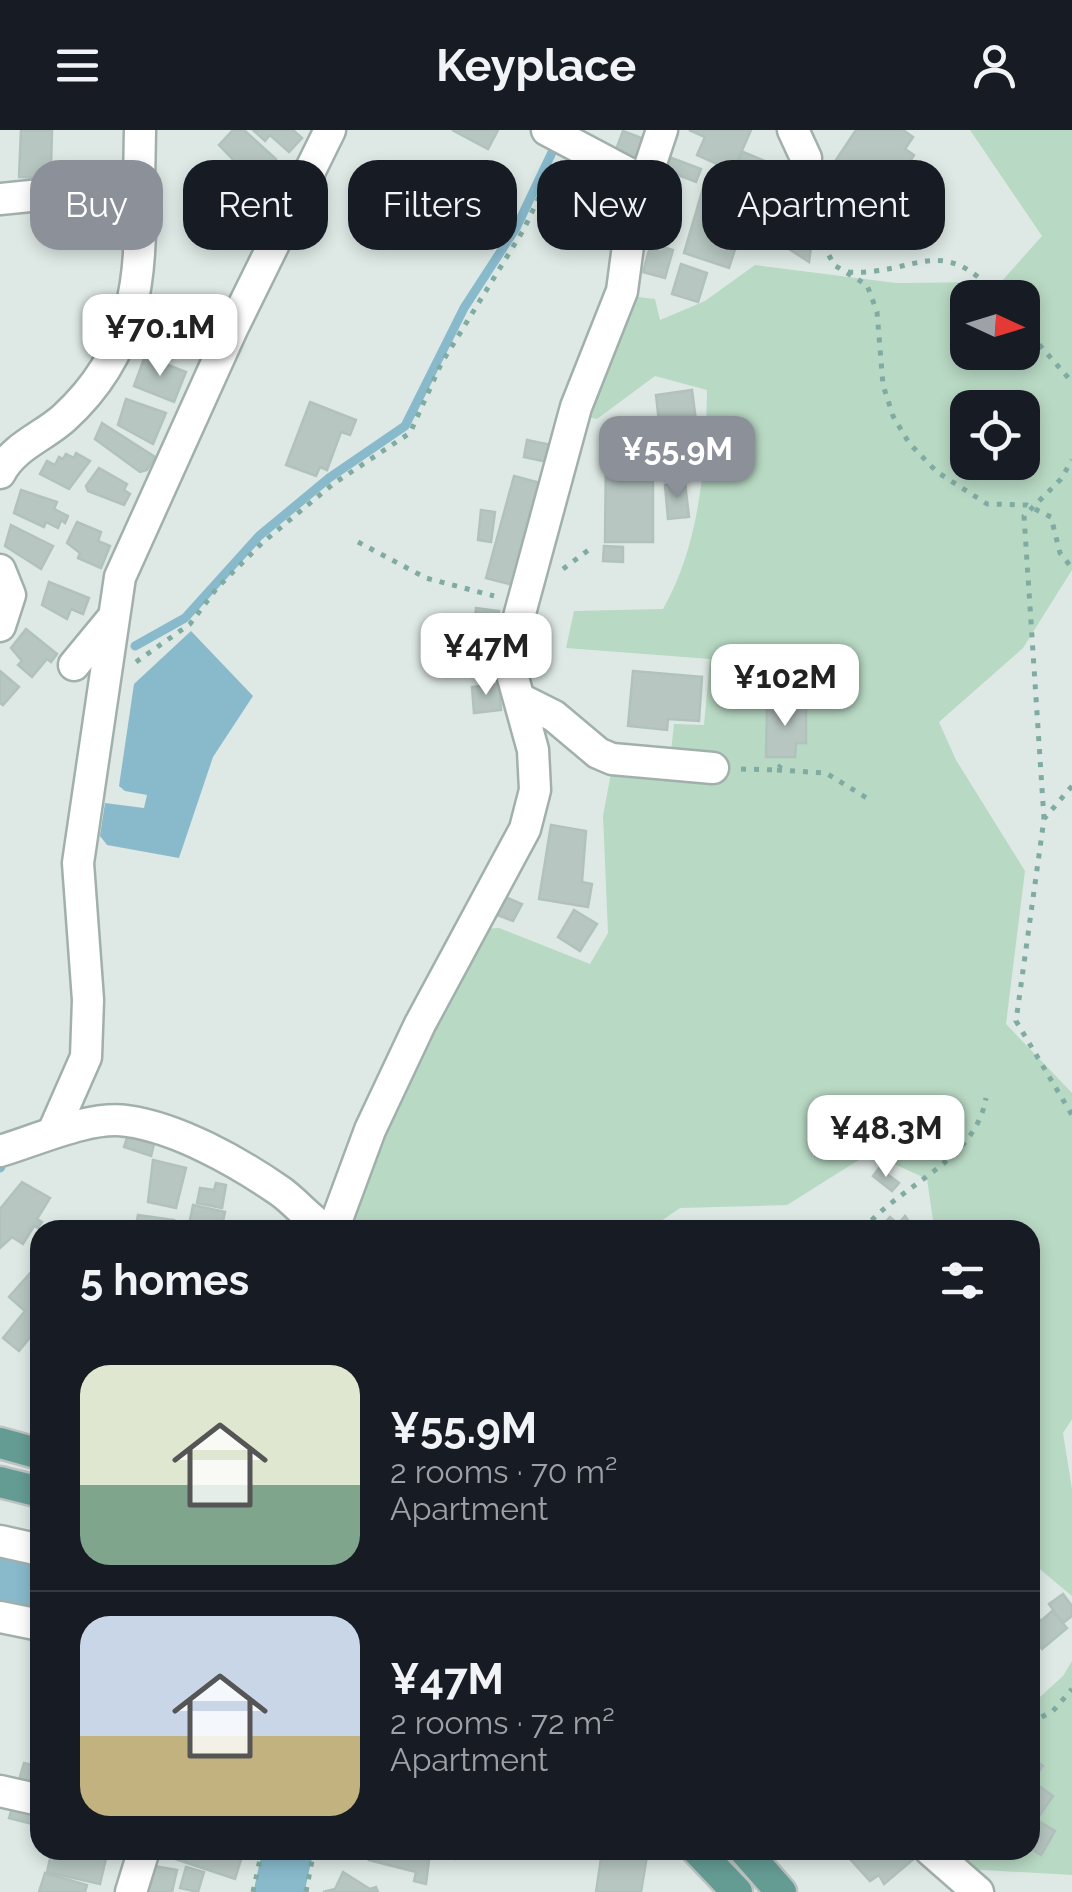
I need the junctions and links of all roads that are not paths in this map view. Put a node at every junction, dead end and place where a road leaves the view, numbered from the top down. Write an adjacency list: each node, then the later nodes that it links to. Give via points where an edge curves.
1 (140, 130): 7 (street)
2 (330, 130): 16 (street, via 120,577)
3 (662, 130): 9 (street)
4 (793, 130): 6 (street)
5 (557, 135): 8 (street)
6 (806, 158)
7 (139, 160)
8 (604, 160)
9 (652, 160)
10 (30, 197): 11 (street)
11 (0, 200)
12 (142, 250): 14 (street, via 125,330 108,370 88,396 25,444)
13 (627, 250): 19 (street, via 619,303 576,406 522,602 512,674)
14 (0, 473)
15 (0, 570): 17 (street, via 10,595)
16 (112, 619): 18 (street); 21 (street, via 78,863 86,1057)
17 (0, 626)
18 (74, 665)
19 (520, 698): 20 (street, via 554,716 598,754); 24 (street, via 535,790 526,830 420,1024)
20 (713, 768)
21 (54, 1132): 22 (street); 23 (street, via 124,1120 180,1138 282,1192)
22 (3, 1140)
23 (317, 1220)
24 (334, 1220)
25 (0, 1443): 26 (main road)
26 (30, 1451)
27 (0, 1482): 28 (main road)
28 (30, 1490)
29 (0, 1541): 30 (street)
30 (30, 1548)
31 (0, 1616): 32 (street)
32 (30, 1623)
33 (0, 1791): 34 (street)
34 (30, 1798)
35 (141, 1860): 39 (street)
36 (707, 1860): 40 (main road)
37 (753, 1860): 41 (main road)
38 (941, 1860): 42 (street)
39 (131, 1892)
40 (737, 1892)
41 (781, 1892)
42 (978, 1892)

